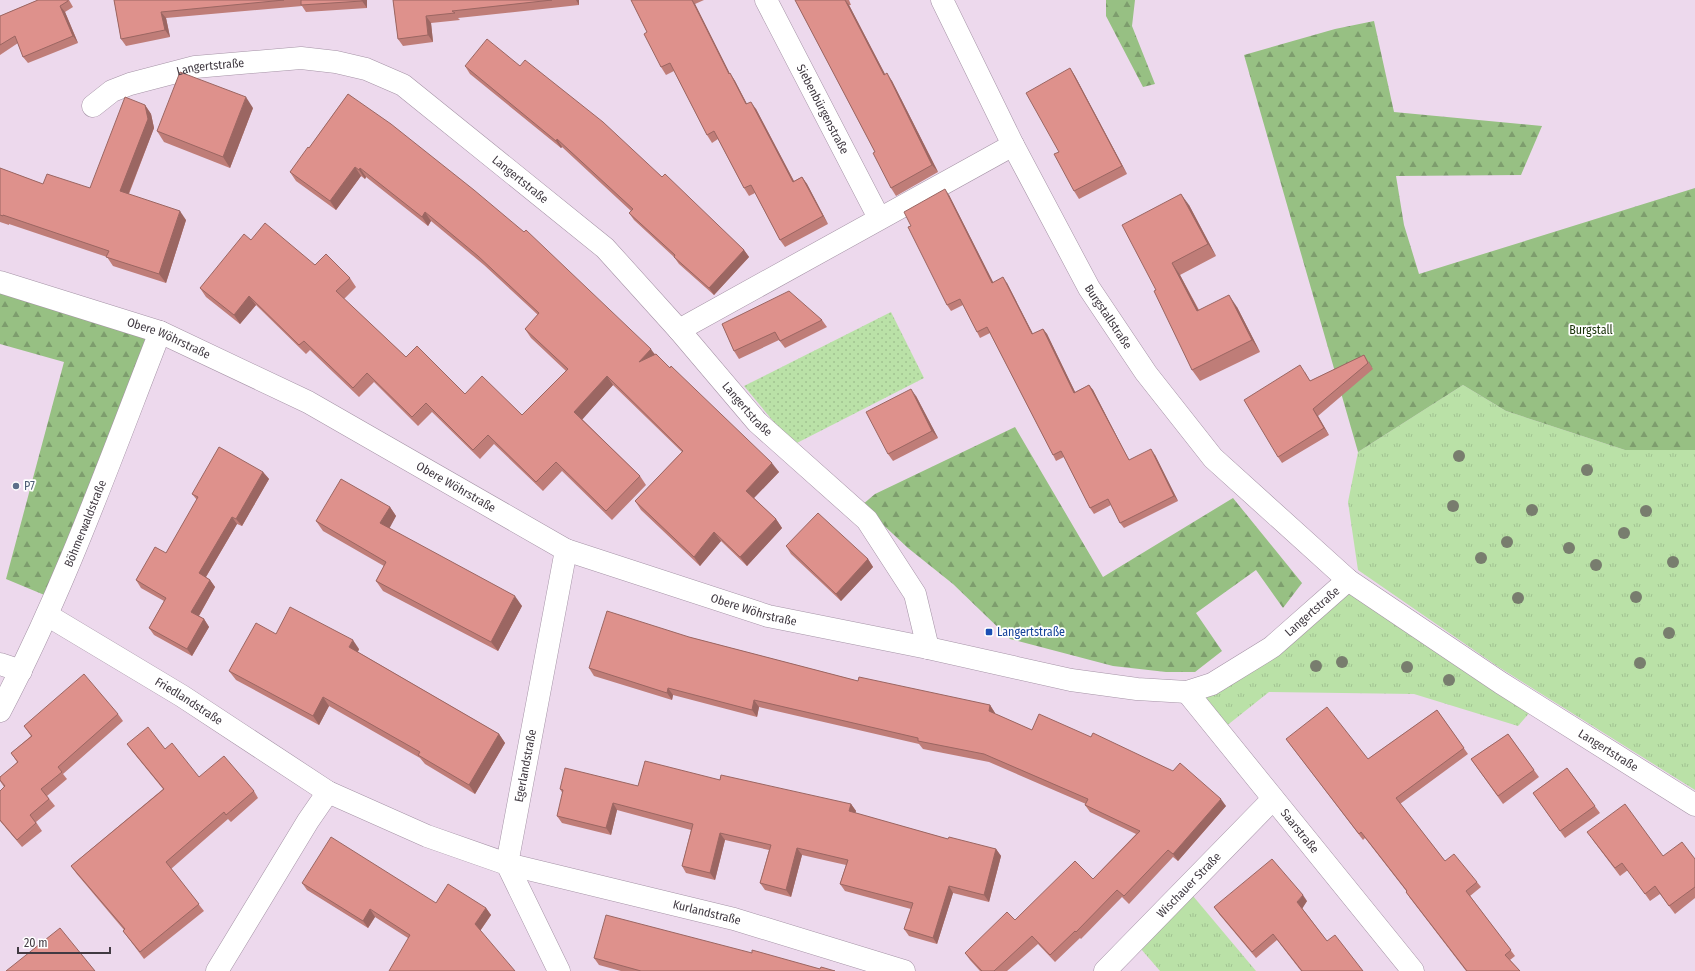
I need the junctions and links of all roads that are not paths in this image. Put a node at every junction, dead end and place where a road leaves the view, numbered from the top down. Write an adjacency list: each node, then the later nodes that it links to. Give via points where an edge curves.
1 (766, 0): 5 (street, Siebenbürgenstraße)
2 (942, 0): 4 (street, Burgstallstraße)
3 (93, 106): 7 (street, Langertstraße, via 112,91 130,84 194,67 301,58 366,69 403,85 605,248)
4 (1012, 145): 5 (street); 10 (street, Burgstallstraße, via 1089,288 1146,373 1213,458)
5 (879, 218): 7 (street)
6 (0, 282): 8 (street, Obere Wöhrstraße)
7 (679, 330): 12 (street, Langertstraße, via 757,422 867,520 915,594)
8 (160, 332): 9 (street, Obere Wöhrstraße, via 308,402); 11 (street, Böhmerwaldstraße)
9 (566, 550): 12 (street, Obere Wöhrstraße, via 768,616); 20 (street, Egerlandstraße)
10 (1348, 580): 15 (street, Langertstraße, via 1272,647 1212,684); 19 (street, Langertstraße, via 1501,683)
11 (47, 615): 14 (street, Böhmerwaldstraße); 17 (street, Friedlandstraße, via 182,696)
12 (928, 648): 15 (street, Langertstraße, via 1071,680 1137,689)
13 (0, 664): 14 (street)
14 (21, 671): 16 (street, Böhmerwaldstraße)
15 (1187, 692): 18 (street, Saarstraße)
16 (0, 711)
17 (328, 792): 20 (street, Friedlandstraße, via 427,836); 21 (street)
18 (1273, 799): 24 (street, Wischauer Straße); 25 (street, Saarstraße)
19 (1695, 805)
20 (507, 864): 22 (street); 23 (street, Kurlandstraße, via 734,919)
21 (217, 971)
22 (559, 971)
23 (904, 971)
24 (1105, 971)
25 (1413, 971)

